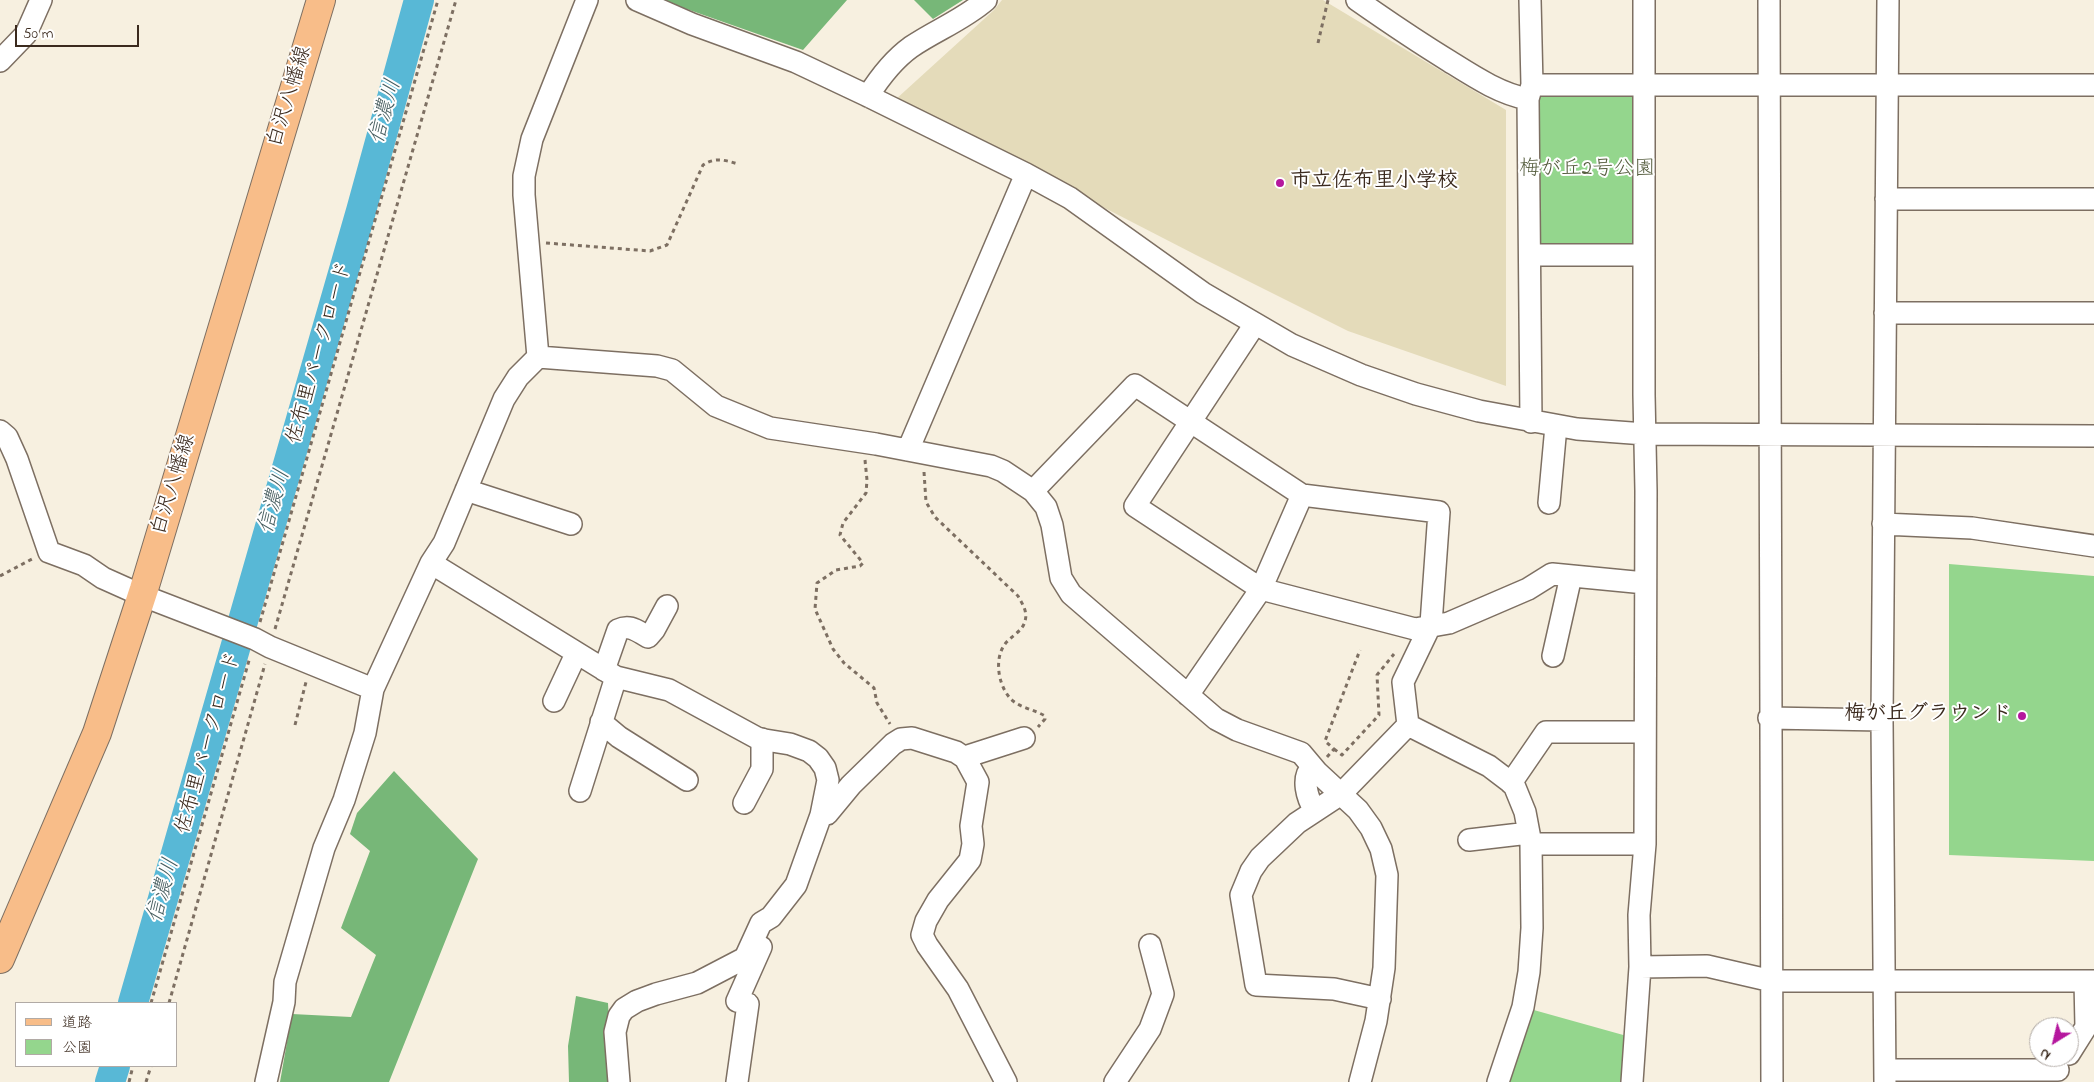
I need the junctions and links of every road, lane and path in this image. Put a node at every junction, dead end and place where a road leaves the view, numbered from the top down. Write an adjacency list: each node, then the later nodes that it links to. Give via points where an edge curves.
1 (42, 0): 15 (street, via 26,34)
2 (321, 0): 56 (main road, 白沢八幡線)
3 (438, 0): 59 (path, 佐布里パークロード)
4 (456, 0): 59 (path)
5 (588, 0): 26 (street, via 532,139 524,176)
6 (637, 0): 21 (street, via 796,62)
7 (986, 0): 21 (street, via 971,13 912,47 884,71)
8 (1328, 0): 14 (path)
9 (1357, 0): 20 (street, via 1469,74 1514,96)
10 (1530, 0): 20 (street)
11 (1644, 0): 16 (street)
12 (1769, 0): 18 (street)
13 (1888, 0): 19 (street)
14 (1318, 43)
15 (0, 61)
16 (1643, 85): 18 (street); 20 (street); 28 (street)
17 (2094, 85): 19 (street)
18 (1769, 86): 19 (street); 38 (street)
19 (1887, 86): 24 (street)
20 (1530, 92): 27 (street)
21 (868, 96): 23 (street)
22 (738, 164): 26 (path, via 710,160 703,165 667,245 662,248 650,251)
23 (1026, 174): 31 (street, via 1070,198 1202,293); 42 (street)
24 (1886, 199): 25 (street); 29 (street)
25 (2094, 200)
26 (529, 243): 32 (street)
27 (1530, 255): 28 (street); 34 (street)
28 (1644, 255): 37 (street)
29 (1885, 313): 30 (street); 39 (street)
30 (2094, 313)
31 (1255, 324): 33 (street); 34 (street, via 1292,345 1361,375 1416,394)
32 (538, 357): 41 (street, via 657,366 672,370 716,406 744,419 786,432); 43 (street, via 518,377 504,399)
33 (1190, 422): 44 (street, via 1135,385); 45 (street); 55 (street, via 1135,506)
34 (1531, 422): 35 (street)
35 (1556, 426): 37 (street); 46 (street)
36 (0, 431): 49 (street, via 7,437 17,459)
37 (1646, 434): 38 (street); 54 (street)
38 (1771, 435): 39 (street); 69 (street)
39 (1884, 435): 40 (street); 48 (street)
40 (2094, 436)
41 (862, 443): 42 (street); 77 (path, via 866,492 843,523 840,535 863,563 836,570 816,583 815,608 833,649 844,663 874,688 876,703)
42 (917, 452): 44 (street, via 1003,470); 75 (path, via 926,502 935,517 1023,604 1025,622 1003,646 999,673 1007,695 1044,716 1042,725)
43 (466, 490): 47 (street); 51 (street, via 444,543)
44 (1033, 491): 67 (street, via 1046,507 1060,578 1071,594)
45 (1302, 495): 55 (street); 58 (street, via 1439,512)
46 (1549, 504)
47 (571, 524)
48 (1884, 524): 50 (street, via 1972,528); 70 (street)
49 (47, 545): 52 (path, via 31,560); 56 (street, via 49,552 84,565 103,578)
50 (2094, 546)
51 (431, 563): 61 (street); 66 (street)
52 (0, 576)
53 (1571, 576): 54 (street); 58 (street, via 1552,574 1528,589 1449,623); 63 (street)
54 (1645, 583): 74 (street)
55 (1261, 589): 58 (street, via 1415,629); 67 (street)
56 (141, 595): 59 (street); 93 (main road, 白沢八幡線, via 97,733)
57 (667, 606): 65 (street, via 648,637 632,628 618,630)
58 (1429, 628): 73 (street, via 1403,682)
59 (257, 641): 64 (street); 99 (path, 佐布里パークロード); 100 (path)
60 (1360, 650): 78 (path, via 1325,741)
61 (576, 654): 65 (street); 68 (street)
62 (1394, 654): 78 (path, via 1377,675 1379,715 1342,755)
63 (1553, 656)
64 (310, 664): 66 (street); 72 (path)
65 (610, 674): 71 (street); 76 (street, via 669,690)
66 (374, 690): 108 (street, via 365,733 344,800 324,848 285,982 284,1002)
67 (1188, 695): 80 (street, via 1216,719 1301,753)
68 (554, 701)
69 (1770, 718): 70 (street); 95 (street)
70 (1882, 720): 97 (street)
71 (601, 722): 81 (street); 83 (street)
72 (295, 725)
73 (1408, 725): 82 (street, via 1489,766); 84 (street)
74 (1645, 732): 82 (street, via 1546,732); 90 (street)
75 (1024, 738): 79 (street)
76 (762, 739): 85 (street, via 762,769); 87 (street, via 790,744 818,758 828,780)
77 (901, 739): 79 (street, via 912,738); 87 (street, via 851,785 827,814)
78 (1334, 749): 80 (path)
79 (965, 758): 111 (street, via 978,782 970,860 938,900 922,935 958,989)
80 (1314, 768): 84 (street); 86 (street, via 1308,771 1306,781)
81 (687, 780)
82 (1511, 783): 88 (street, via 1525,812)
83 (580, 792)
84 (1341, 794): 86 (street); 98 (street, via 1371,828 1381,848 1387,875)
85 (744, 803)
86 (1315, 811): 98 (street, via 1297,823 1260,858 1241,895 1256,985 1334,989)
87 (821, 816): 91 (street, via 796,885)
88 (1530, 838): 89 (street); 90 (street); 114 (street, via 1532,928 1529,972 1523,1007)
89 (1469, 840)
90 (1645, 844): 94 (street)
91 (771, 917): 109 (street, via 761,923 745,958 697,983 656,994 624,1009 615,1032); 110 (street, via 771,924 737,1001 748,1004)
92 (1150, 945): 112 (street, via 1163,994 1150,1029)
93 (0, 959)
94 (1640, 967): 95 (street, via 1707,966); 115 (street)
95 (1772, 981): 97 (street); 116 (street)
96 (2090, 981): 97 (street); 101 (street, via 2086,1027)
97 (1885, 982): 105 (street)
98 (1380, 1000): 113 (street)
99 (151, 1002)
100 (168, 1002)
101 (2079, 1038)
102 (133, 1067): 106 (path)
103 (150, 1067): 107 (path)
104 (2044, 1067): 105 (street)
105 (1886, 1076)
106 (129, 1082)
107 (146, 1082)
108 (266, 1082)
109 (619, 1082)
110 (737, 1082)
111 (1006, 1082)
112 (1115, 1082)
113 (1360, 1082)
114 (1498, 1082)
115 (1632, 1082)
116 (1772, 1082)

